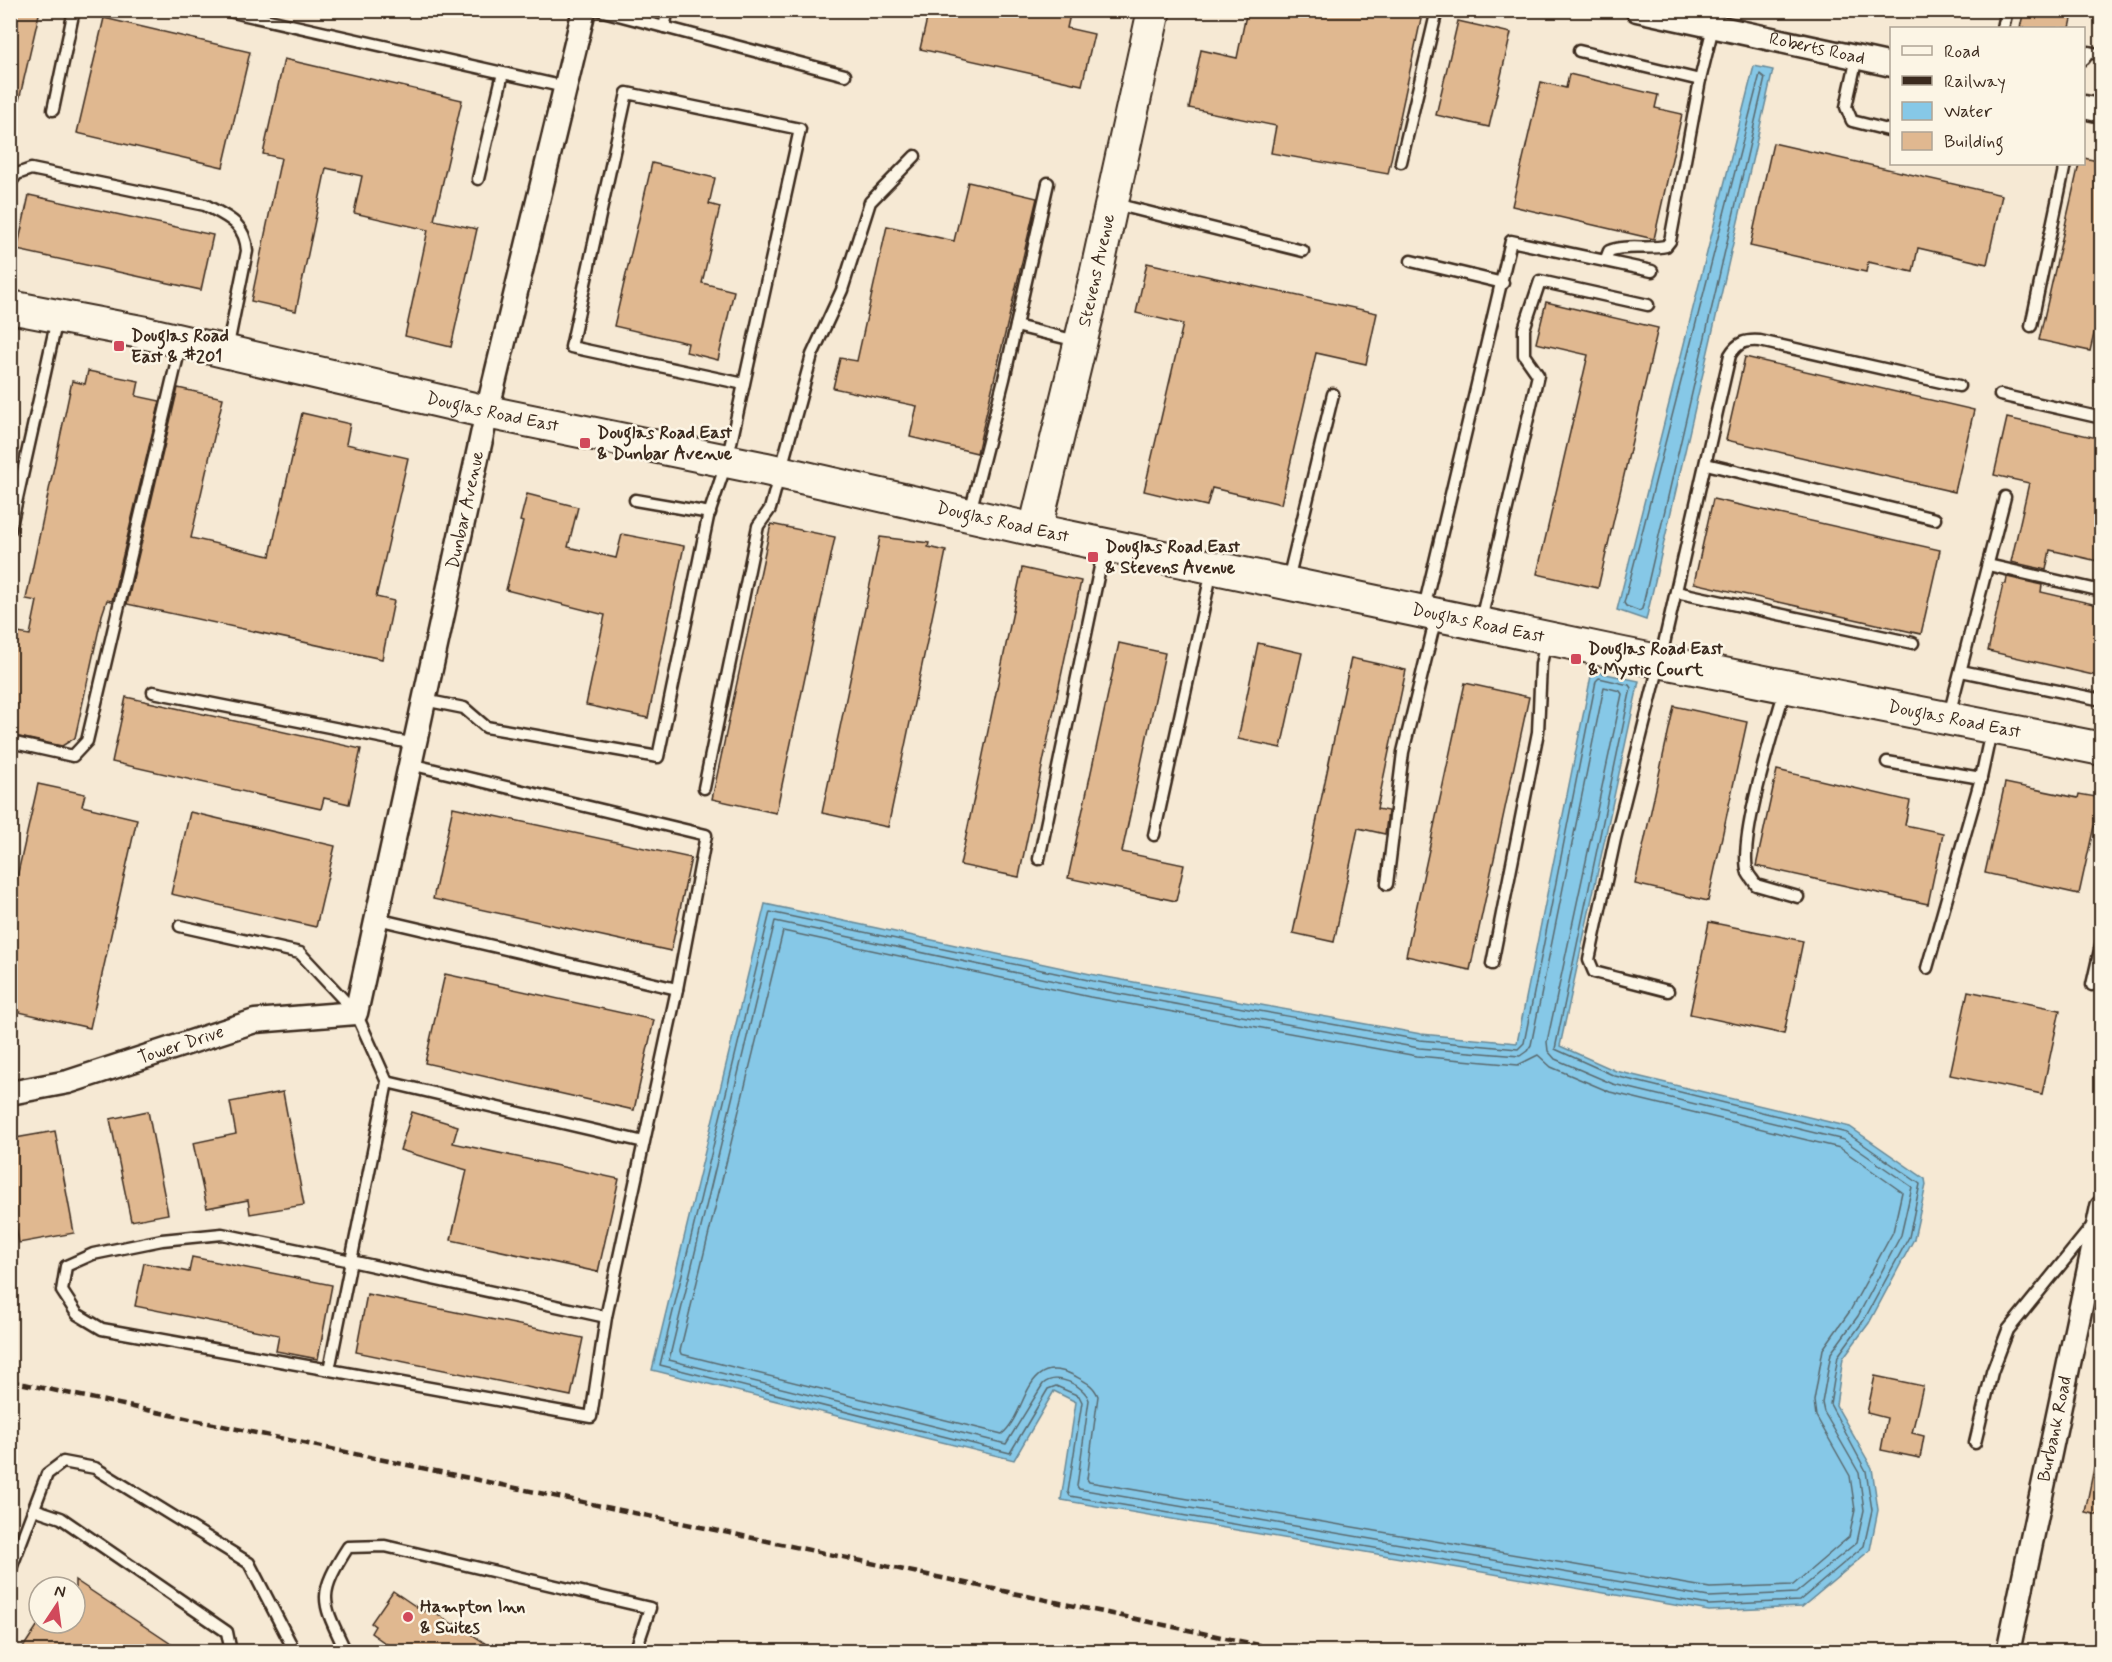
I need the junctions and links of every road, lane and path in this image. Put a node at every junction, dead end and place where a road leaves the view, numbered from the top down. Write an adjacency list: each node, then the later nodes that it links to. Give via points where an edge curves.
1 (74, 10): 22 (lane)
2 (224, 10): 18 (lane)
3 (584, 10): 21 (street, Dunbar Avenue)
4 (599, 10): 10 (lane)
5 (668, 10): 10 (lane)
6 (1154, 10): 30 (street, Stevens Avenue)
7 (1437, 10): 25 (lane)
8 (1637, 10): 11 (street, Roberts Road)
9 (2007, 10): 12 (lane)
10 (664, 27): 19 (lane)
11 (1713, 27): 15 (street, Roberts Road); 20 (lane)
12 (2003, 27)
13 (1579, 51): 20 (lane)
14 (2102, 55): 16 (lane, via 2089,52)
15 (1857, 57): 17 (street, Roberts Road); 23 (lane, via 1846,107 1852,121)
16 (2085, 58)
17 (1890, 65)
18 (503, 73): 21 (lane); 27 (lane)
19 (845, 75)
20 (1700, 80): 33 (lane, via 1670,241 1666,246 1651,249 1616,248 1609,251)
21 (565, 87): 48 (street, Dunbar Avenue)
22 (53, 110)
23 (1890, 130)
24 (915, 156): 52 (lane, via 870,202 842,290 812,355)
25 (1401, 162)
26 (2065, 165): 40 (lane)
27 (478, 179)
28 (10, 183): 43 (lane, via 17,174 31,169 205,205 229,217 246,235 247,251)
29 (1048, 183): 39 (lane)
30 (1112, 203): 31 (lane); 41 (street, Stevens Avenue)
31 (1303, 251)
32 (1411, 261): 35 (lane)
33 (1605, 261): 34 (lane); 35 (lane, via 1511,241)
34 (1652, 271)
35 (1503, 283): 66 (lane)
36 (1648, 305): 67 (lane, via 1540,281 1524,329 1524,355 1538,375)
37 (10, 307): 38 (street, Douglas Road East)
38 (57, 317): 42 (street, Douglas Road East); 58 (lane)
39 (1016, 326): 41 (lane); 56 (lane)
40 (2031, 326)
41 (1080, 341): 59 (street, Stevens Avenue)
42 (181, 343): 43 (street, Douglas Road East); 78 (lane, via 87,741 73,756)
43 (226, 353): 48 (street, Douglas Road East)
44 (744, 384): 44 (lane, via 800,129 627,93 572,347); 50 (lane)
45 (1959, 386): 51 (lane, via 1747,340 1736,345 1730,355)
46 (1333, 394): 63 (lane)
47 (2000, 395): 49 (lane)
48 (487, 412): 50 (street, Douglas Road East); 74 (street, Dunbar Avenue)
49 (2102, 418)
50 (727, 461): 52 (street, Douglas Road East); 55 (lane)
51 (1706, 464): 57 (lane); 65 (lane)
52 (780, 472): 56 (street, Douglas Road East); 83 (lane, via 770,509 758,526)
53 (2005, 497): 61 (lane)
54 (635, 500): 55 (lane)
55 (710, 513): 74 (lane, via 658,756 486,727 464,708)
56 (969, 515): 59 (street, Douglas Road East)
57 (1935, 519)
58 (10, 530)
59 (1035, 530): 60 (street, Douglas Road East)
60 (1104, 544): 62 (street, Douglas Road East); 85 (lane)
61 (1988, 565): 64 (lane); 71 (lane)
62 (1212, 567): 63 (street, Douglas Road East); 84 (lane)
63 (1287, 583): 66 (street, Douglas Road East)
64 (2102, 591)
65 (1676, 592): 69 (lane); 70 (lane)
66 (1430, 613): 67 (street, Douglas Road East); 86 (lane, via 1403,752)
67 (1481, 623): 68 (street, Douglas Road East)
68 (1547, 638): 70 (street, Douglas Road East); 91 (lane, via 1541,664 1538,732)
69 (1913, 643)
70 (1660, 661): 72 (street, Douglas Road East); 95 (lane, via 1589,960 1594,972)
71 (1961, 671): 75 (lane); 76 (lane)
72 (1786, 686): 76 (street, Douglas Road East); 87 (lane, via 1755,798 1746,849 1748,873 1756,885)
73 (153, 692): 80 (lane)
74 (424, 700): 80 (street, Dunbar Avenue)
75 (2102, 700)
76 (1948, 718): 77 (street, Douglas Road East)
77 (1992, 727): 79 (street, Douglas Road East); 82 (lane)
78 (10, 742)
79 (2102, 749)
80 (412, 754): 88 (street, Dunbar Avenue); 94 (lane, via 706,835)
81 (1887, 762): 82 (lane)
82 (1981, 778): 92 (lane)
83 (704, 788)
84 (1154, 835)
85 (1039, 859)
86 (1387, 884)
87 (1798, 897)
88 (377, 919): 94 (lane); 96 (street, Dunbar Avenue)
89 (180, 926): 96 (lane, via 300,953)
90 (2102, 941): 93 (lane)
91 (1492, 964)
92 (1928, 968)
93 (2092, 985)
94 (677, 989): 99 (lane)
95 (1668, 991)
96 (356, 1013): 97 (lane); 98 (street, Tower Drive, via 255,1021 68,1082)
97 (387, 1082): 99 (lane); 101 (lane)
98 (10, 1093)
99 (644, 1142): 102 (lane)
100 (2100, 1213): 104 (lane, via 2008,1330 1992,1372); 111 (street, Burbank Road)
101 (351, 1261): 102 (lane); 103 (lane); 103 (lane, via 222,1234 162,1240 93,1254 66,1266 62,1291 76,1314 102,1329)
102 (606, 1317): 103 (lane, via 591,1417)
103 (329, 1370)
104 (1975, 1443)
105 (34, 1509): 106 (lane); 107 (lane, via 61,1518 227,1632); 108 (lane, via 47,1474 63,1462 95,1468 249,1563)
106 (10, 1571)
107 (231, 1652)
108 (295, 1652)
109 (346, 1652): 110 (lane, via 325,1606 329,1577 348,1547 385,1546 650,1608)
110 (635, 1652)
111 (2007, 1652)

